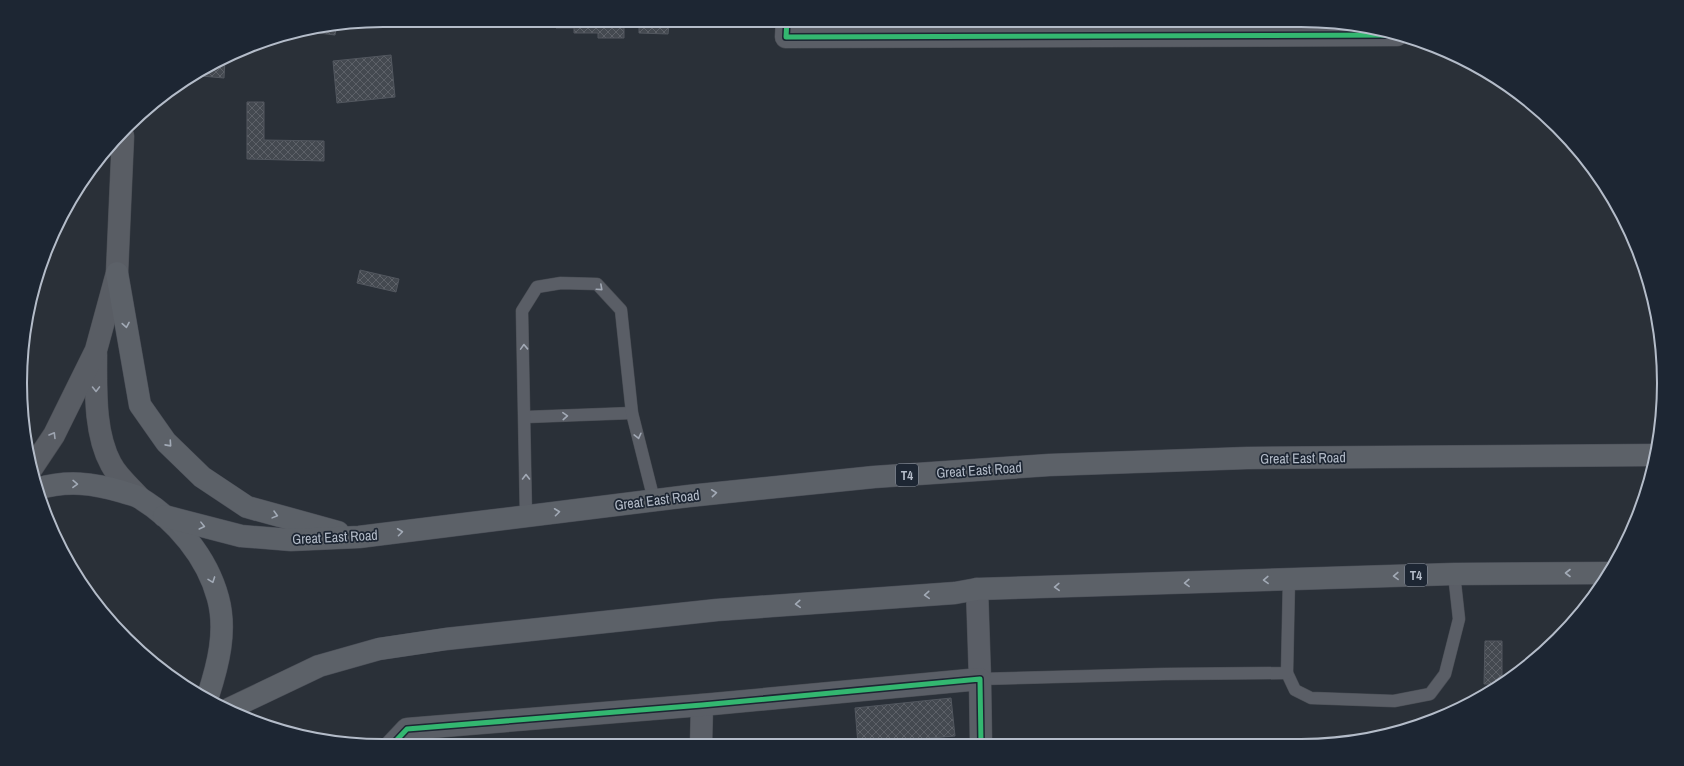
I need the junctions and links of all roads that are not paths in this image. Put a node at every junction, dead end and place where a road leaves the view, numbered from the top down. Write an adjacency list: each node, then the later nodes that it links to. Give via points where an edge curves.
1 (787, 27): 2 (street, via 786,37)
2 (978, 28): 3 (street)
3 (1373, 35)
4 (123, 140): 5 (main road)
5 (117, 273): 6 (main road); 16 (main road, one-way to 16, via 140,405 166,442 202,477 248,507)
6 (96, 350): 10 (main road, one-way to 6, via 54,435); 12 (main road, one-way to 12, via 97,411 102,439 111,465)
7 (632, 412): 8 (lane, one-way to 7); 8 (lane, one-way to 7, via 522,311 537,287 561,283 597,284 622,310); 13 (lane, one-way to 13)
8 (526, 417): 15 (lane, one-way to 8)
9 (1649, 455): 13 (main road, Great East Road / T4, one-way to 9, via 874,477 1048,465 1247,458)
10 (36, 462)
11 (43, 487): 12 (main road, one-way to 12, via 54,484 97,484)
12 (139, 497): 14 (main road)
13 (654, 500): 15 (main road, Great East Road / T4, one-way to 13)
14 (164, 516): 16 (main road, Great East Road / T4, one-way to 16, via 241,536 291,540); 23 (main road, one-way to 23, via 188,539 207,567 218,599 222,630 219,664)
15 (526, 516): 16 (main road, Great East Road / T4, one-way to 15)
16 (359, 537)
17 (1602, 573): 18 (main road, T4, one-way to 18)
18 (1454, 574): 19 (main road, T4, one-way to 19); 21 (lane, via 1459,619 1445,674 1430,694 1394,701 1311,698 1295,690)
19 (1289, 579): 20 (main road, T4, one-way to 20); 21 (lane)
20 (978, 589): 22 (street); 25 (main road, T4, one-way to 25, via 956,593 717,610 446,639 379,649 318,666)
21 (1287, 673): 22 (lane)
22 (980, 679): 24 (street); 28 (street)
23 (209, 693)
24 (702, 705): 26 (street, via 407,729); 27 (street)
25 (235, 706)
26 (397, 739)
27 (701, 739)
28 (981, 739)

